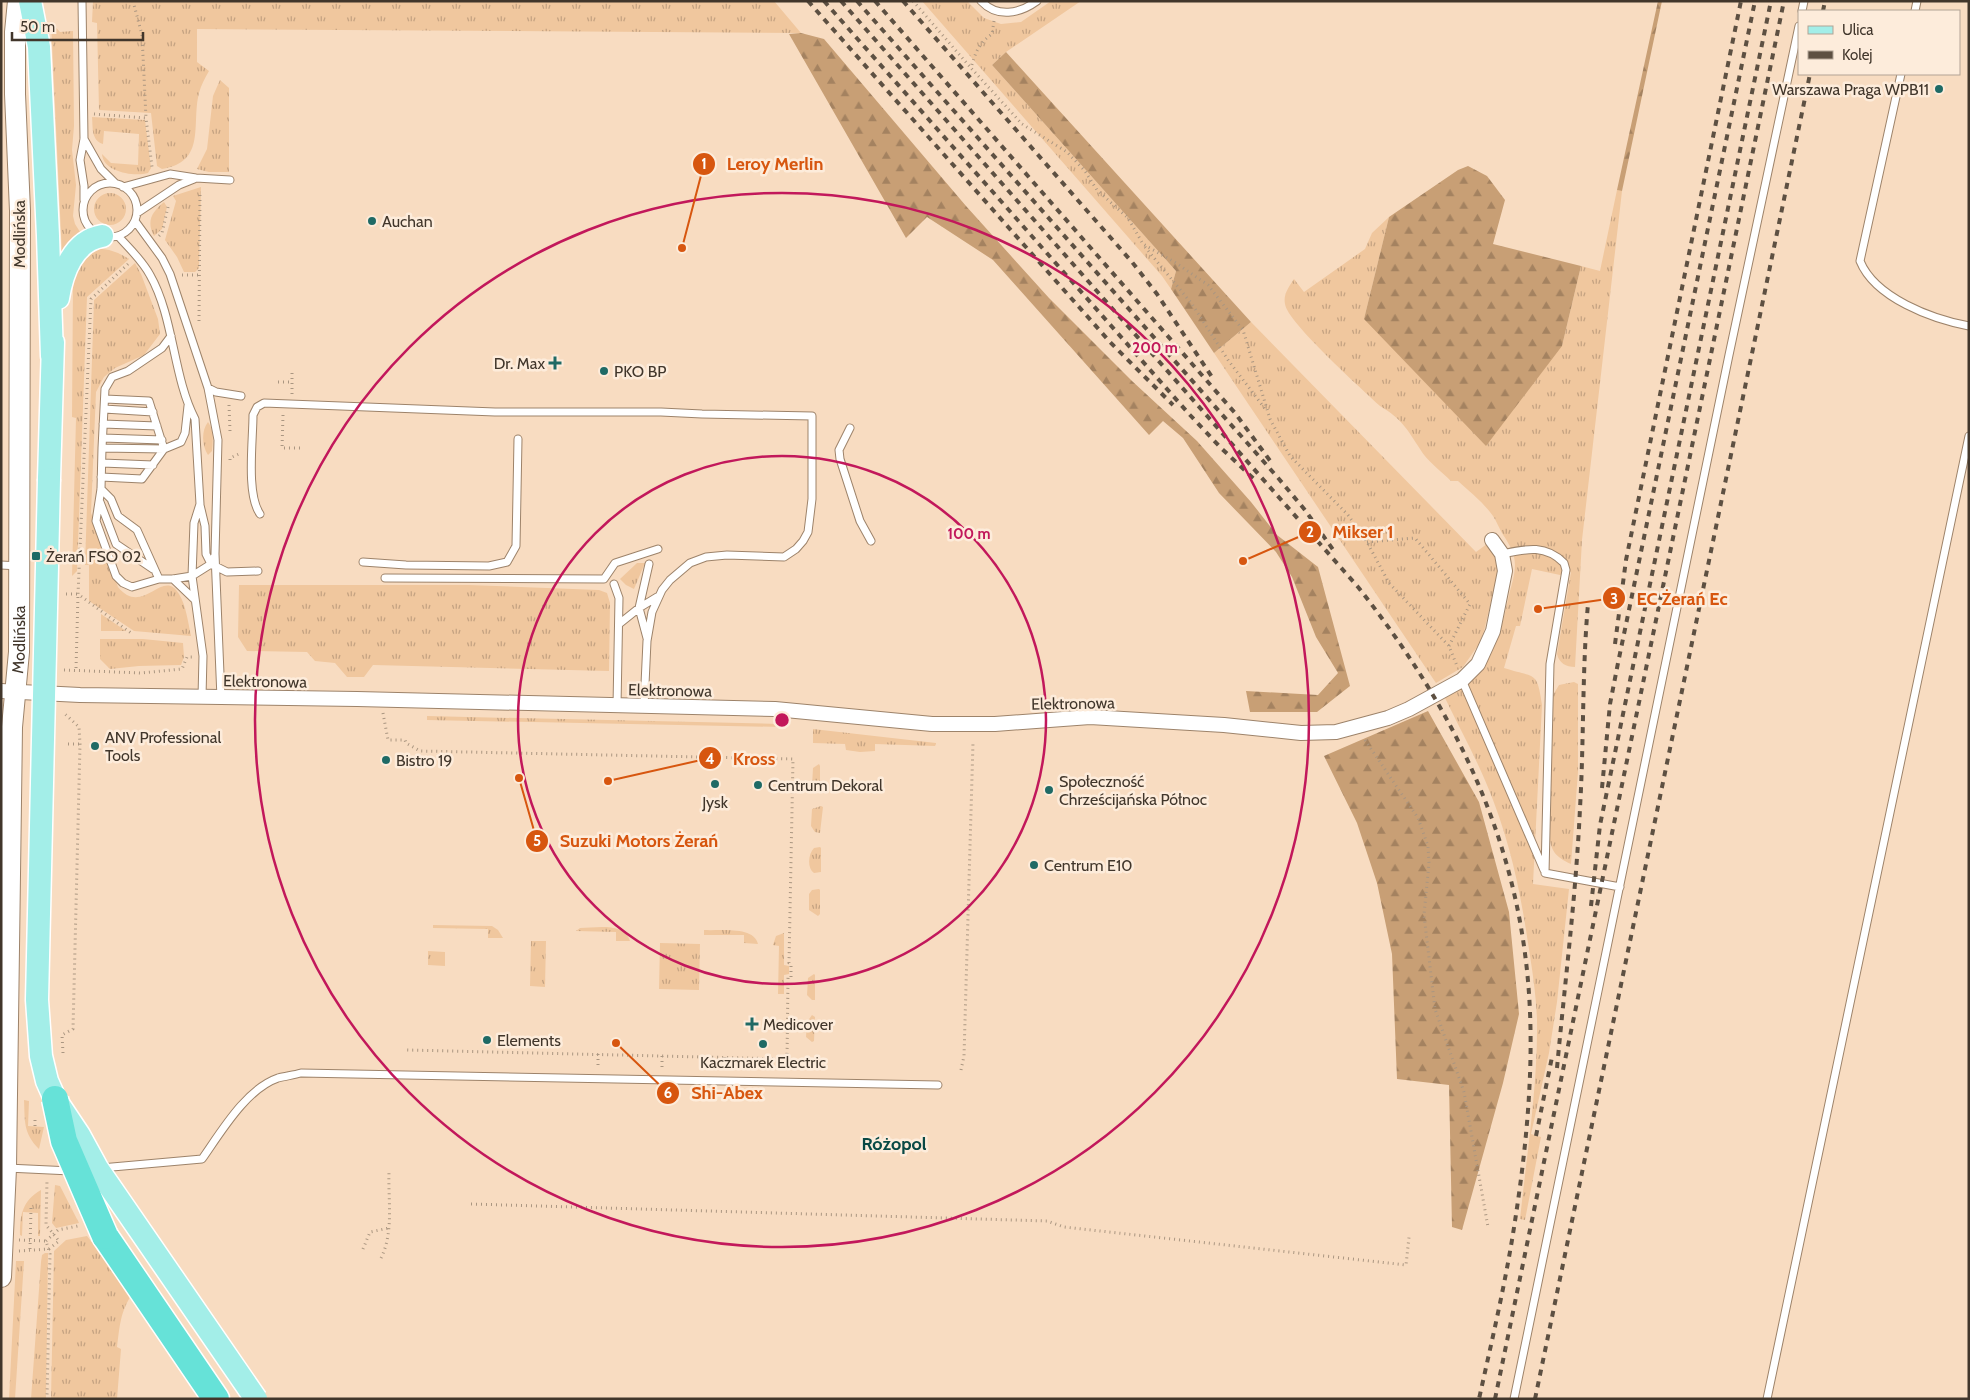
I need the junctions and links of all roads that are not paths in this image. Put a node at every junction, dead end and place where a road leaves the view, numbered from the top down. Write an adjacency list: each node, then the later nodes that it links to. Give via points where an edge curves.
1 (18, 1): 47 (main road, Modlińska, via 15,94 20,211)
2 (30, 1): 18 (main road, via 39,47)
3 (82, 1): 8 (lane)
4 (981, 1): 5 (lane, via 996,11 1014,12)
5 (1037, 1)
6 (1798, 31): 68 (lane)
7 (1901, 75): 16 (lane, via 1860,261 1869,277 1905,304)
8 (84, 139): 11 (lane, via 101,169); 12 (lane, via 80,160)
9 (196, 178): 10 (lane); 11 (lane, via 170,174); 13 (lane, via 164,194)
10 (230, 180)
11 (120, 185): 12 (lane, via 96,186); 13 (lane, via 134,197)
12 (84, 200): 15 (lane, via 82,209 87,226 94,232)
13 (137, 213): 14 (lane)
14 (135, 221): 15 (lane, via 130,228); 19 (lane, via 170,274)
15 (110, 236): 17 (lane, via 136,256 150,274); 18 (main road, via 93,238 69,262 56,311)
16 (1969, 326)
17 (171, 336): 21 (lane, via 162,348 128,371 112,377); 22 (lane)
18 (52, 356): 70 (main road, bridge, via 37,1000 42,1056)
19 (208, 388): 20 (lane); 48 (lane, via 218,440)
20 (241, 396)
21 (104, 398): 23 (lane); 24 (lane, via 149,401)
22 (188, 406): 33 (lane, via 181,442); 39 (lane, via 195,419)
23 (104, 409): 24 (lane); 25 (lane)
24 (153, 412): 26 (lane)
25 (103, 424): 26 (lane); 29 (lane)
26 (157, 426): 31 (lane)
27 (850, 428): 42 (lane, via 839,450 840,460 860,521)
28 (1969, 436): 78 (lane)
29 (102, 438): 31 (lane); 32 (lane)
30 (518, 439): 45 (lane, via 516,546 508,562 489,566)
31 (162, 440): 33 (lane)
32 (102, 448): 33 (lane); 34 (lane)
33 (164, 449): 35 (lane)
34 (102, 463): 35 (lane); 36 (lane)
35 (153, 465): 36 (lane, via 142,479)
36 (101, 477): 37 (lane)
37 (101, 489): 38 (lane); 49 (lane, via 111,499 118,516 137,530)
38 (99, 500): 49 (lane, via 116,544); 53 (lane, via 96,521 116,576 132,587)
39 (200, 504): 48 (lane, via 206,554); 51 (lane, via 194,523)
40 (260, 514): 56 (lane, via 254,506 252,493 253,415 264,403 495,412 812,416 812,499 808,532 796,549 784,557 706,557 678,571)
41 (1492, 540): 44 (street)
42 (871, 541)
43 (658, 549): 52 (lane, via 615,563 604,578)
44 (1502, 554): 61 (street, Elektronowa, via 1505,571 1493,631 1478,664); 67 (lane, via 1530,548 1549,551 1564,563 1566,570 1550,664)
45 (363, 562)
46 (649, 564): 58 (lane)
47 (10, 566): 62 (main road, Modlińska, via 19,652)
48 (213, 566): 50 (lane, via 227,572); 51 (lane); 64 (lane)
49 (154, 570): 53 (lane)
50 (258, 570)
51 (192, 576): 54 (lane); 57 (lane)
52 (385, 578)
53 (158, 579): 54 (lane)
54 (173, 580): 57 (lane)
55 (614, 584): 59 (lane, via 619,598)
56 (658, 597): 58 (lane); 60 (lane, via 652,612)
57 (195, 600): 63 (lane, via 203,656)
58 (639, 608): 59 (lane); 60 (lane)
59 (619, 624): 65 (lane)
60 (648, 641): 66 (lane)
61 (1462, 680): 66 (street, Elektronowa, via 1409,710 1336,732 1301,733 1090,717 995,724 932,724 774,709); 67 (lane)
62 (8, 691): 63 (street, Elektronowa); 71 (main road, Modlińska, via 12,727)
63 (202, 698): 64 (street, Elektronowa)
64 (221, 698): 65 (street, Elektronowa)
65 (617, 706): 66 (street, Elektronowa)
66 (644, 706)
67 (1546, 873): 68 (lane)
68 (1620, 887): 77 (lane)
69 (938, 1086): 72 (lane, via 301,1073 277,1079 256,1092 232,1116 202,1159)
70 (55, 1099): 75 (highway, bridge, via 64,1141 106,1236); 76 (main road, bridge, via 114,1192)
71 (3, 1168): 73 (lane); 74 (main road, Modlińska)
72 (92, 1169)
73 (83, 1170)
74 (1, 1277)
75 (216, 1399)
76 (256, 1399)
77 (1514, 1399)
78 (1767, 1399)

